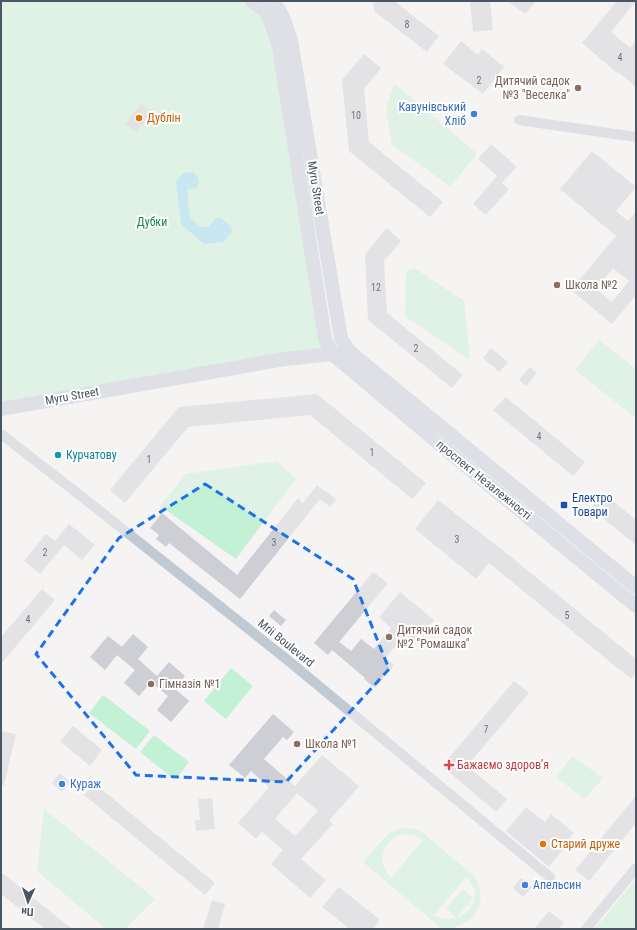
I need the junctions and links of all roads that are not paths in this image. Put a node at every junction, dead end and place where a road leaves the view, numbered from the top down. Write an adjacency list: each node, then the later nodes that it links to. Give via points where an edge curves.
1 (252, 1): 3 (street, via 267,13)
2 (277, 3): 3 (street, Myru Street); 6 (street, Myru Street, via 291,40 341,339)
3 (271, 21): 7 (street, Myru Street, via 278,42 325,339)
4 (519, 120): 5 (street)
5 (636, 137)
6 (350, 352): 7 (street, Myru Street); 10 (street, проспект Незалежності)
7 (332, 354): 8 (street, Myru Street, via 285,359); 11 (street, проспект Незалежності)
8 (1, 408)
9 (1, 434): 13 (street, Mrii Boulevard, via 285,658)
10 (636, 586)
11 (636, 606)
12 (636, 868): 14 (street)
13 (550, 877)
14 (586, 929)

